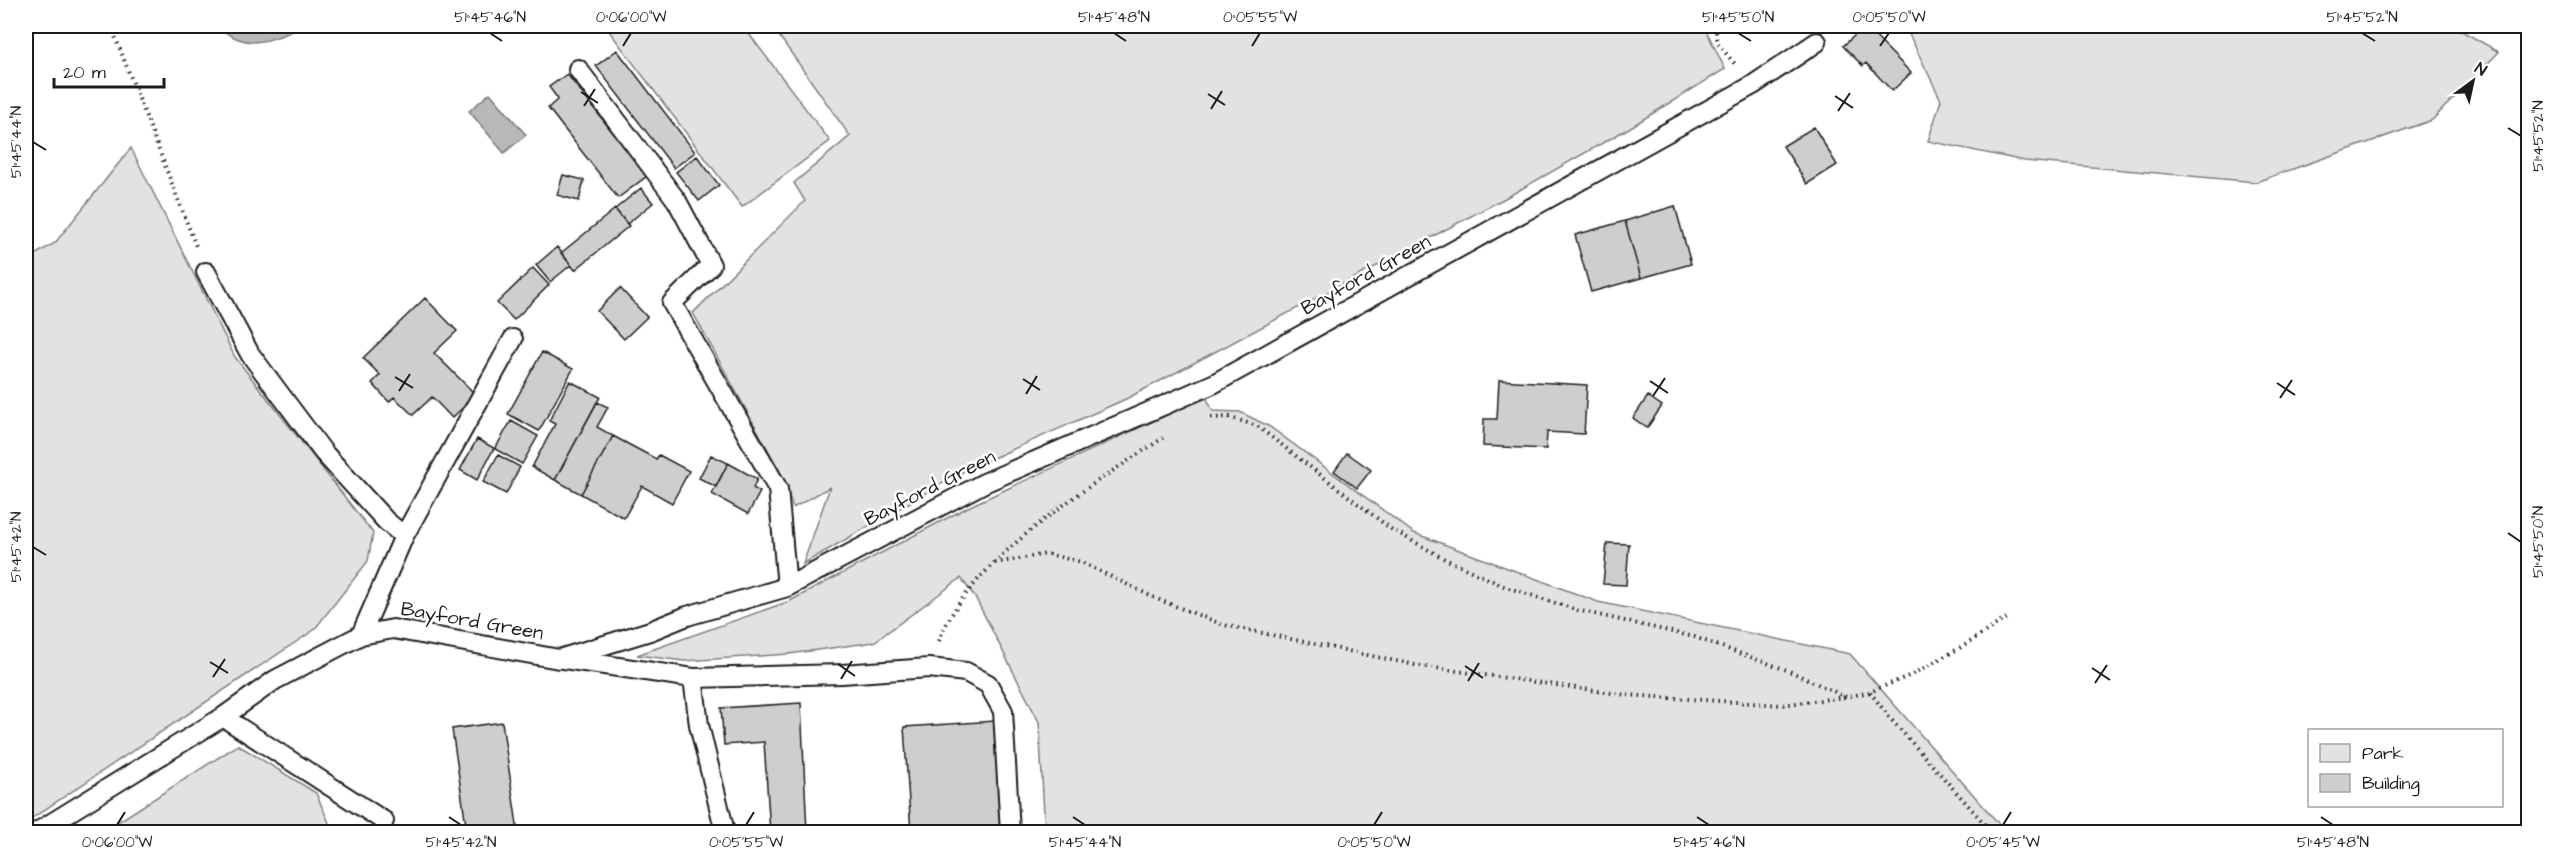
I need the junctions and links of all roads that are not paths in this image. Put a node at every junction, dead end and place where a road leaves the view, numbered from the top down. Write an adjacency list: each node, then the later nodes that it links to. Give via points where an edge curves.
1 (1816, 42): 6 (lane, Bayford Green, via 1753,85 1213,384 984,483)
2 (578, 69): 6 (lane, via 677,201 711,265 672,303 778,489)
3 (206, 272): 5 (lane, via 250,354 339,470)
4 (513, 339): 5 (lane)
5 (404, 536): 7 (lane)
6 (787, 587): 8 (lane, Bayford Green)
7 (361, 635): 8 (lane, Bayford Green, via 393,629); 10 (lane, Bayford Green, via 275,680)
8 (560, 659): 9 (lane)
9 (693, 678): 13 (lane, via 699,725); 14 (lane, via 929,668 966,672 988,684 1003,711)
10 (223, 717): 11 (lane); 12 (lane, Bayford Green)
11 (384, 821)
12 (37, 832)
13 (725, 832)
14 (1010, 832)

